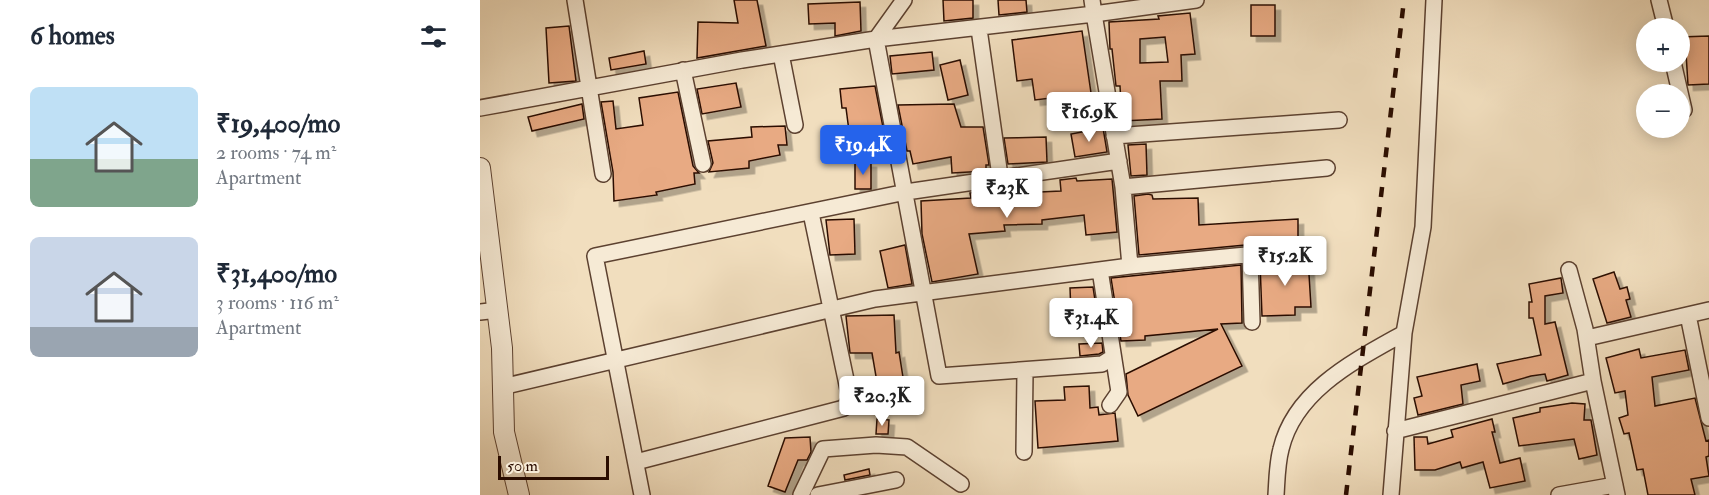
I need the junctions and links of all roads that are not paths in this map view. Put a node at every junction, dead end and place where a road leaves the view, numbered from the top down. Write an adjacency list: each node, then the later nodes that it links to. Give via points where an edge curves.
1 (575, 0): 13 (street)
2 (904, 0): 10 (street)
3 (1196, 0): 6 (street)
4 (1434, 0): 39 (street, via 1423,227)
5 (1659, 0): 8 (street)
6 (1147, 3): 7 (street)
7 (1093, 7): 9 (street); 17 (street)
8 (1664, 18)
9 (979, 29): 10 (street); 23 (street)
10 (876, 39): 11 (street); 25 (street)
11 (781, 54): 12 (street); 16 (street)
12 (683, 70): 13 (street); 19 (street)
13 (588, 88): 14 (street); 22 (street)
14 (480, 108)
15 (1339, 120): 17 (street)
16 (795, 125)
17 (1114, 136): 18 (street)
18 (1119, 161): 23 (street); 24 (street)
19 (703, 164)
20 (480, 168): 26 (street)
21 (1327, 168): 24 (street)
22 (603, 174)
23 (1000, 177): 25 (street)
24 (1123, 187): 30 (street)
25 (906, 192): 27 (street); 33 (street)
26 (482, 202): 36 (street)
27 (811, 213): 34 (street); 42 (street, via 595,256)
28 (1298, 250): 29 (street)
29 (1250, 255): 30 (street); 38 (street)
30 (1130, 266): 31 (street)
31 (1100, 270): 33 (street); 41 (street)
32 (1569, 270): 40 (street)
33 (924, 291): 34 (street); 43 (street, via 939,376)
34 (831, 309): 42 (street); 50 (street, via 850,399 844,408)
35 (1709, 310): 37 (street)
36 (489, 311): 45 (street)
37 (1688, 315): 40 (street); 47 (street)
38 (1252, 322)
39 (1404, 333): 48 (street); 58 (street, via 1342,368 1306,402 1289,425 1281,450)
40 (1587, 338): 44 (street)
41 (1113, 357): 43 (street, via 1102,364); 46 (street, via 1119,392)
42 (616, 360): 45 (street); 50 (street)
43 (1025, 372): 49 (street)
44 (1593, 381): 48 (street); 53 (street)
45 (502, 387): 54 (street, via 504,432)
46 (1110, 405)
47 (1709, 418)
48 (1395, 431): 59 (street)
49 (1024, 453)
50 (636, 462): 55 (street)
51 (896, 480): 57 (street)
52 (960, 484): 56 (street, via 907,447 865,446 823,449)
53 (1616, 490): 60 (street)
54 (519, 495)
55 (642, 495)
56 (801, 495)
57 (818, 495)
58 (1276, 495)
59 (1391, 495)
60 (1559, 495)

